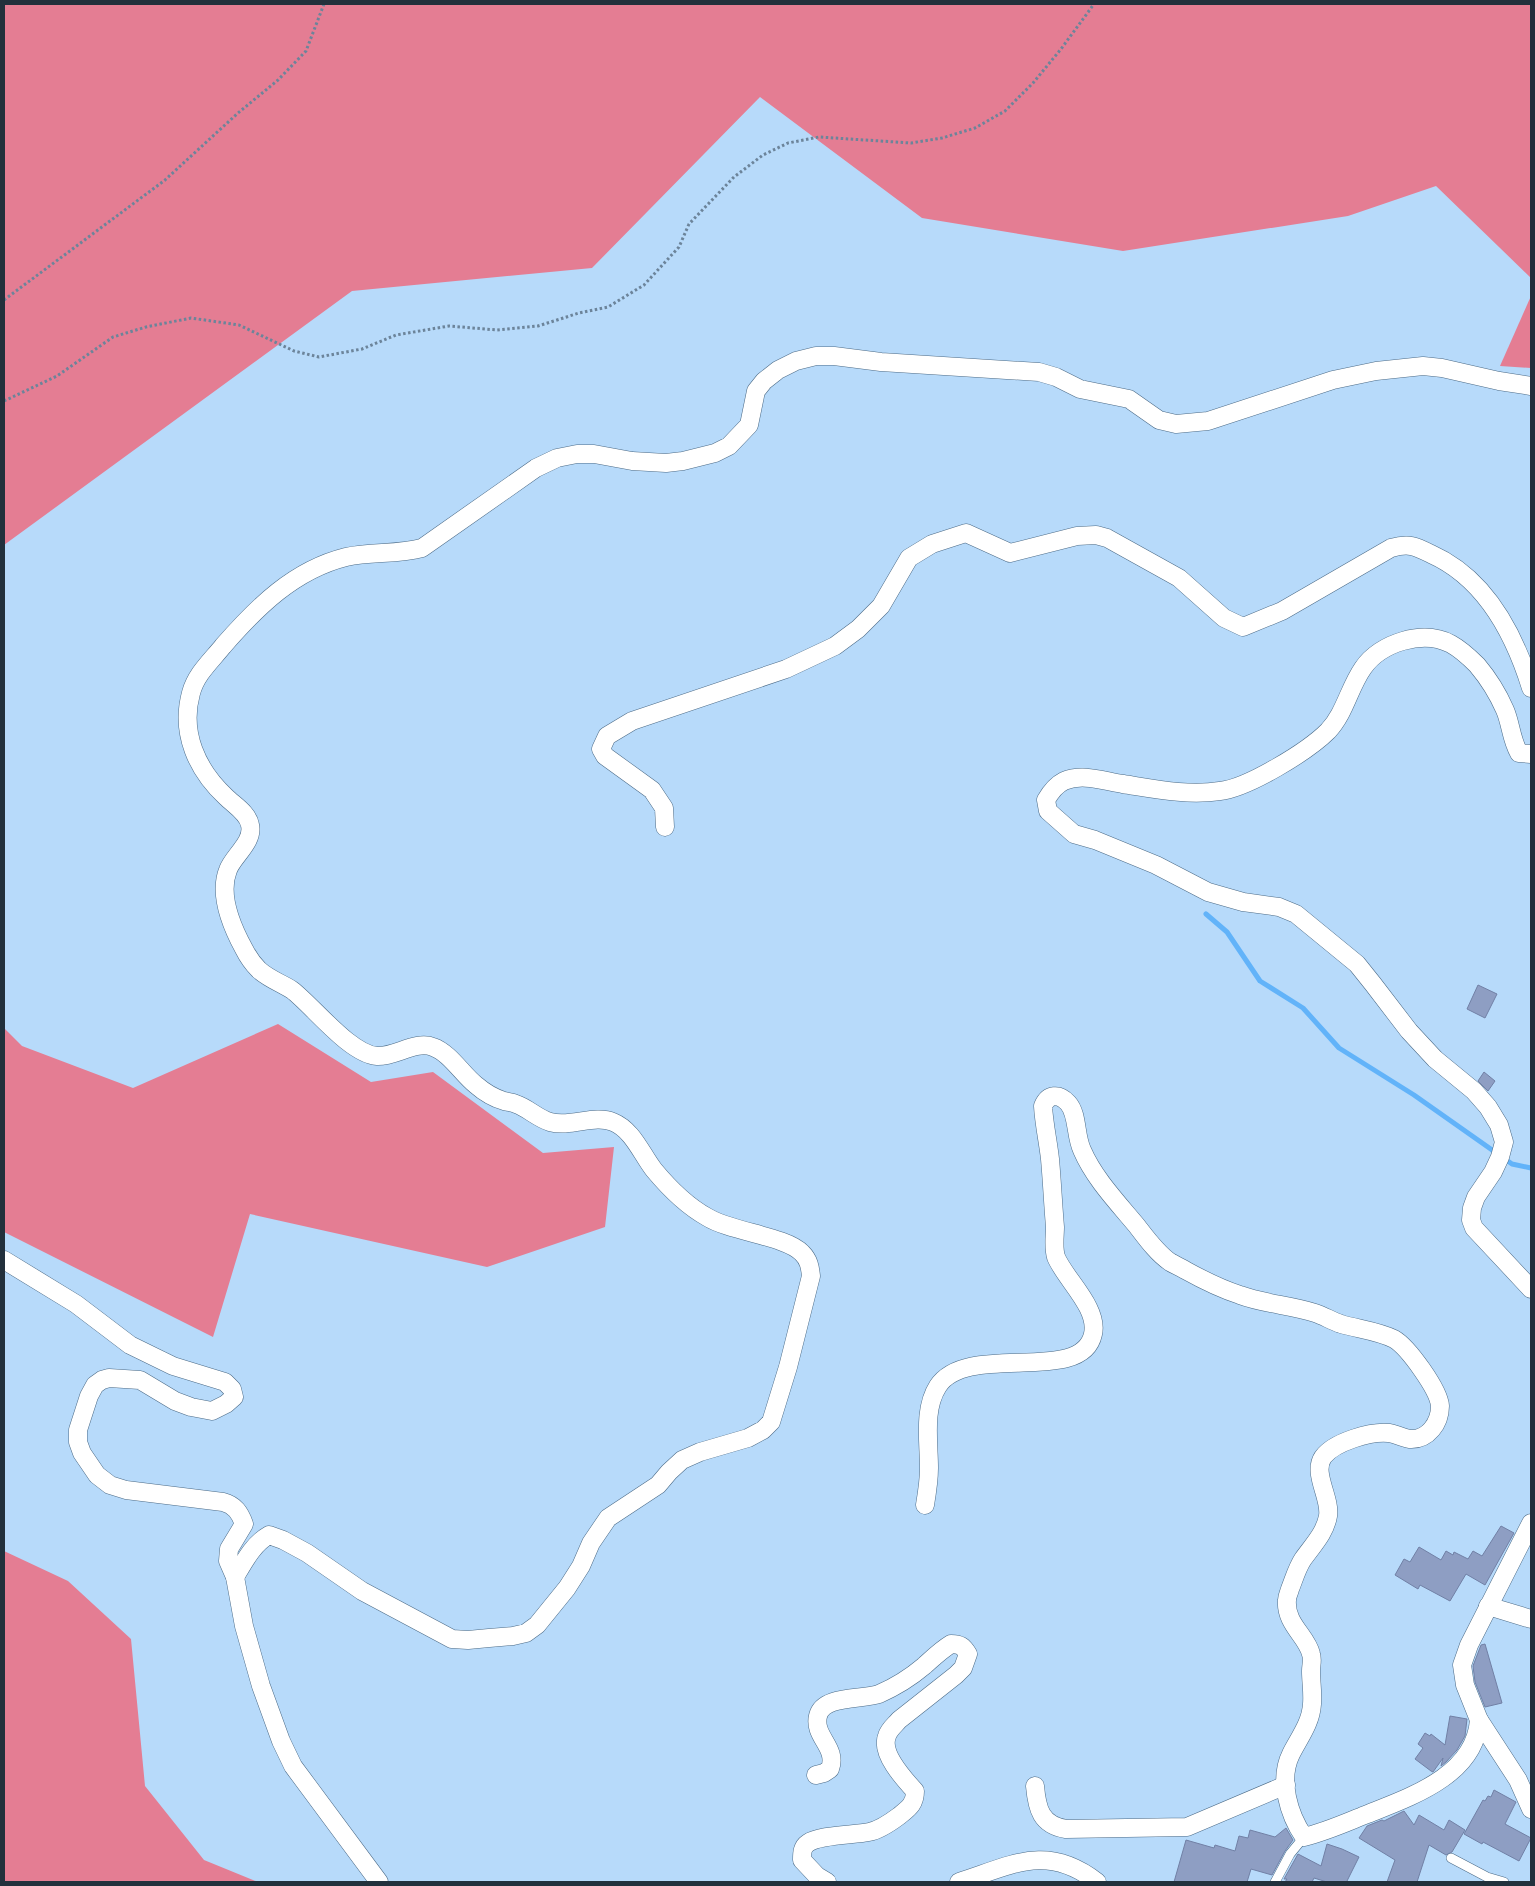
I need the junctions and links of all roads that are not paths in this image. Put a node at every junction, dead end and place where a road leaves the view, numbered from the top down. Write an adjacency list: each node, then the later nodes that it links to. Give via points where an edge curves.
1 (1531, 386): 9 (street, via 1423,366 1376,371 1333,380 1208,421 1176,424 1159,420 1129,399 1080,389 1039,372 816,356 796,361 764,381 756,392 749,425 729,446 715,453 666,463 594,454 557,458 536,468 422,548 344,557 300,576 259,606 201,672 190,696 187,723 198,762 210,781 250,823 251,835 229,867 224,882 227,909 234,929 256,967 290,989 364,1054 385,1056 431,1045 490,1095 515,1103 545,1120 561,1124 605,1120 617,1123 628,1132 664,1182 696,1211 714,1222 800,1250 809,1262 811,1276 771,1422 748,1438 682,1460 658,1485 608,1518 591,1542 567,1588 537,1625 526,1633 452,1639 362,1591 307,1553 268,1535 253,1548)
2 (1531, 688): 4 (street, via 1505,624 1483,592 1448,562 1415,546 1404,544 1391,548 1282,611 1243,627 1224,618 1179,578 1107,538 1076,536 1010,553 966,533 932,544 909,558 881,606 858,630 835,646 786,669 632,722 607,736 601,749 605,756 652,790 664,808)
3 (1531, 754): 6 (street, via 1519,752 1516,748 1505,710 1477,666 1450,643 1420,638 1404,640 1375,655 1364,667 1338,719 1328,731 1280,766 1250,781 1222,791 1190,793 1092,777 1063,782 1050,792 1046,800 1048,811 1074,834 1156,866 1208,892 1296,914 1356,964 1408,1031 1435,1059 1474,1091 1500,1125 1504,1142 1500,1157 1476,1197 1471,1220 1474,1228)
4 (665, 827)
5 (4, 1260): 9 (street, via 76,1304 130,1345 173,1366 225,1382 232,1389 234,1397 212,1411 175,1401 140,1380 102,1380 94,1385 89,1396 78,1436 82,1453 97,1475 110,1485 231,1504 244,1524 229,1549 228,1561)
6 (1531, 1289)
7 (925, 1506): 14 (street, via 930,1408 938,1386 968,1366 1072,1356 1082,1351 1094,1332 1088,1308 1056,1256 1043,1106 1046,1099 1058,1096 1073,1108 1080,1145 1095,1172 1150,1244 1171,1263 1242,1296 1315,1313 1396,1340 1436,1391 1440,1406 1437,1421 1424,1437 1412,1439 1379,1433 1356,1438 1321,1460 1328,1517 1319,1538 1302,1561 1287,1600 1295,1628 1311,1653 1312,1707 1288,1758)
8 (1531, 1523): 10 (street)
9 (234, 1577): 19 (street, via 261,1686 293,1766)
10 (1488, 1606): 11 (street); 12 (street, via 1462,1665 1465,1685)
11 (1531, 1619)
12 (1479, 1720): 16 (street, via 1518,1780); 17 (street, via 1474,1744 1466,1757 1422,1792)
13 (816, 1775): 20 (street, via 830,1769 833,1762 832,1753 818,1726 818,1715 826,1705 878,1694 908,1678 951,1644 960,1644 964,1648 968,1654 963,1668 900,1720 886,1737 888,1756 915,1791 912,1805 871,1832 821,1838 808,1843 802,1850 802,1860)
14 (1286, 1785): 15 (street, via 1187,1827 1066,1829 1054,1827 1045,1819); 17 (street, via 1290,1812)
15 (1035, 1786)
16 (1531, 1809)
17 (1304, 1838): 23 (lane, via 1290,1854)
18 (1451, 1858): 24 (lane)
19 (379, 1882)
20 (827, 1882)
21 (959, 1882): 22 (street, via 1041,1860 1058,1861 1074,1867)
22 (1097, 1882)
23 (1276, 1882)
24 (1504, 1882)

